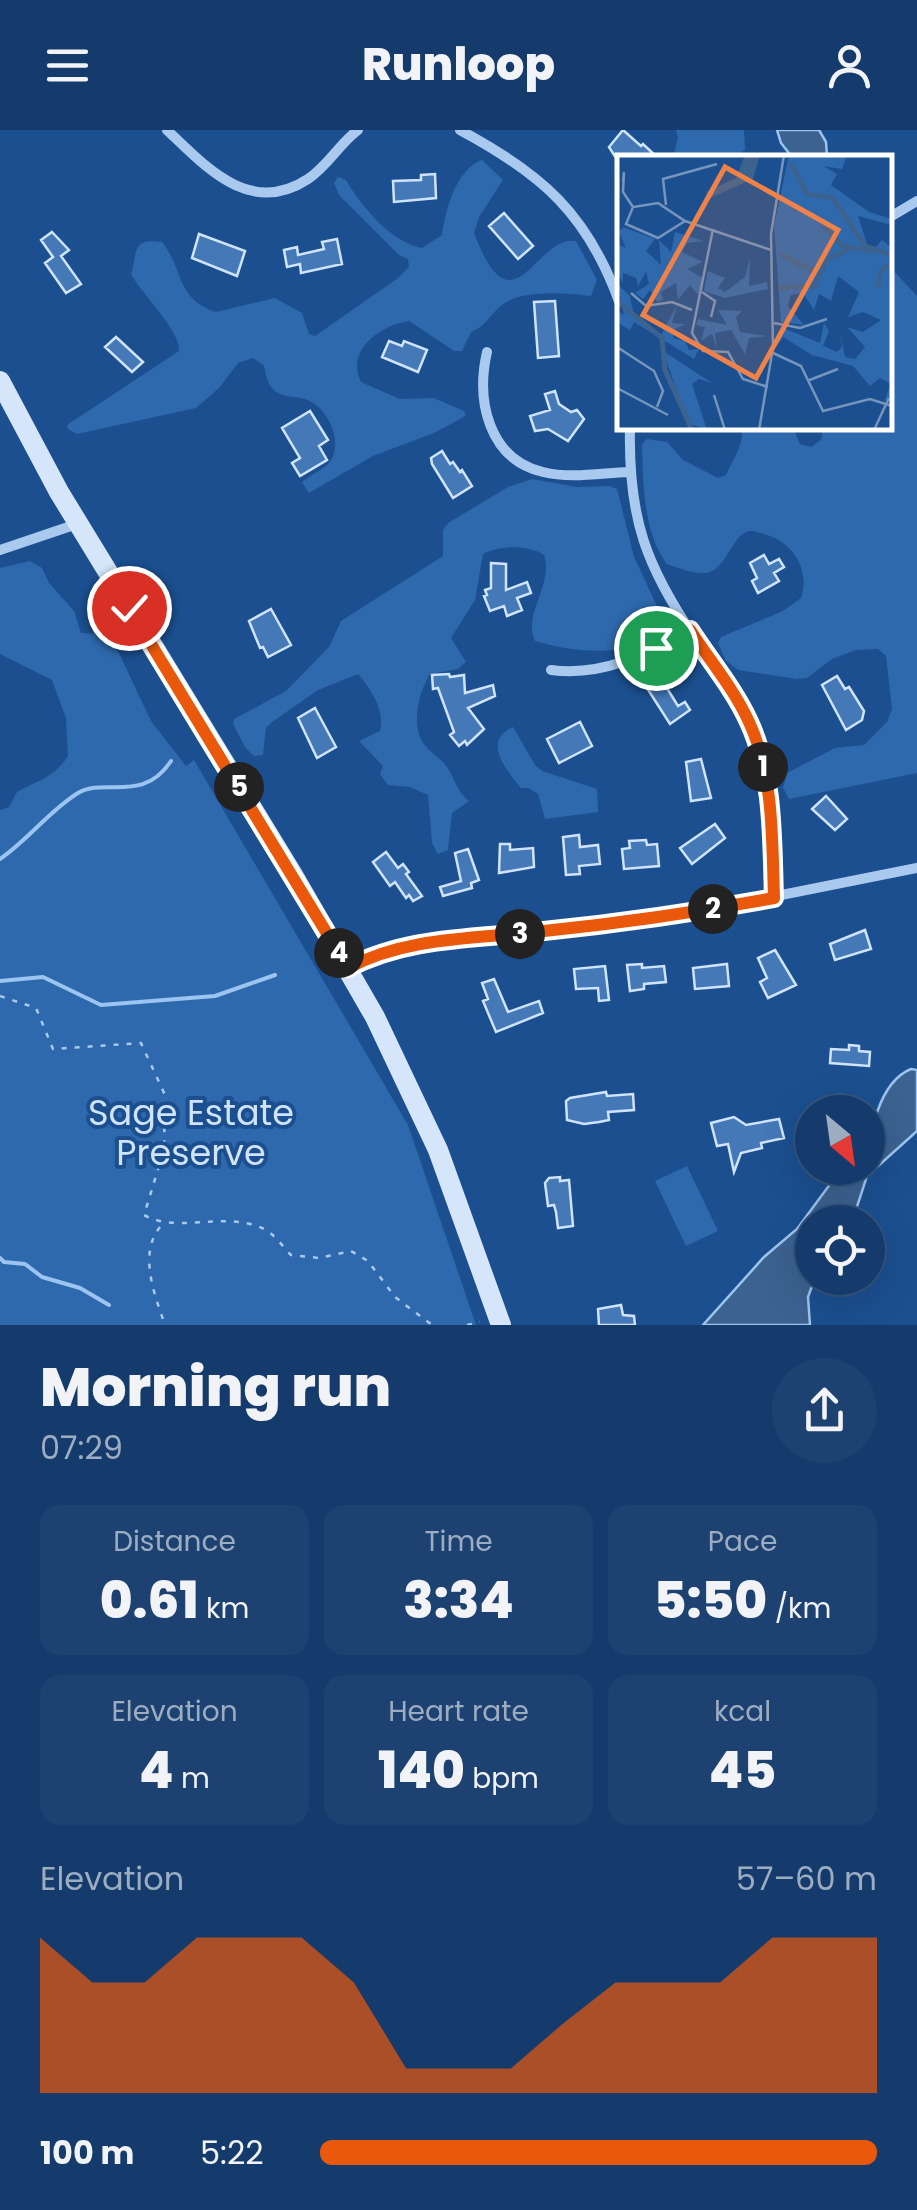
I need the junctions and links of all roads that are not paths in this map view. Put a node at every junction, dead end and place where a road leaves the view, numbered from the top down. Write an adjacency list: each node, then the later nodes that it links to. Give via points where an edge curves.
1 (167, 130): 2 (street, via 226,182 258,190 306,180)
2 (358, 130)
3 (460, 130): 6 (street, via 564,202 596,248)
4 (917, 201): 5 (street)
5 (892, 216)
6 (617, 297)
7 (488, 352): 10 (street, via 484,410 520,463 556,474)
8 (0, 380): 11 (main road)
9 (630, 430): 10 (street)
10 (629, 472): 13 (street, via 648,554)
11 (78, 524): 12 (street); 17 (main road)
12 (0, 550)
13 (690, 630): 14 (street, via 616,666); 16 (street, via 757,741)
14 (551, 670)
15 (917, 868): 16 (street)
16 (774, 898): 17 (street, via 435,942 379,952)
17 (348, 968): 18 (main road, via 438,1150)
18 (501, 1325)

